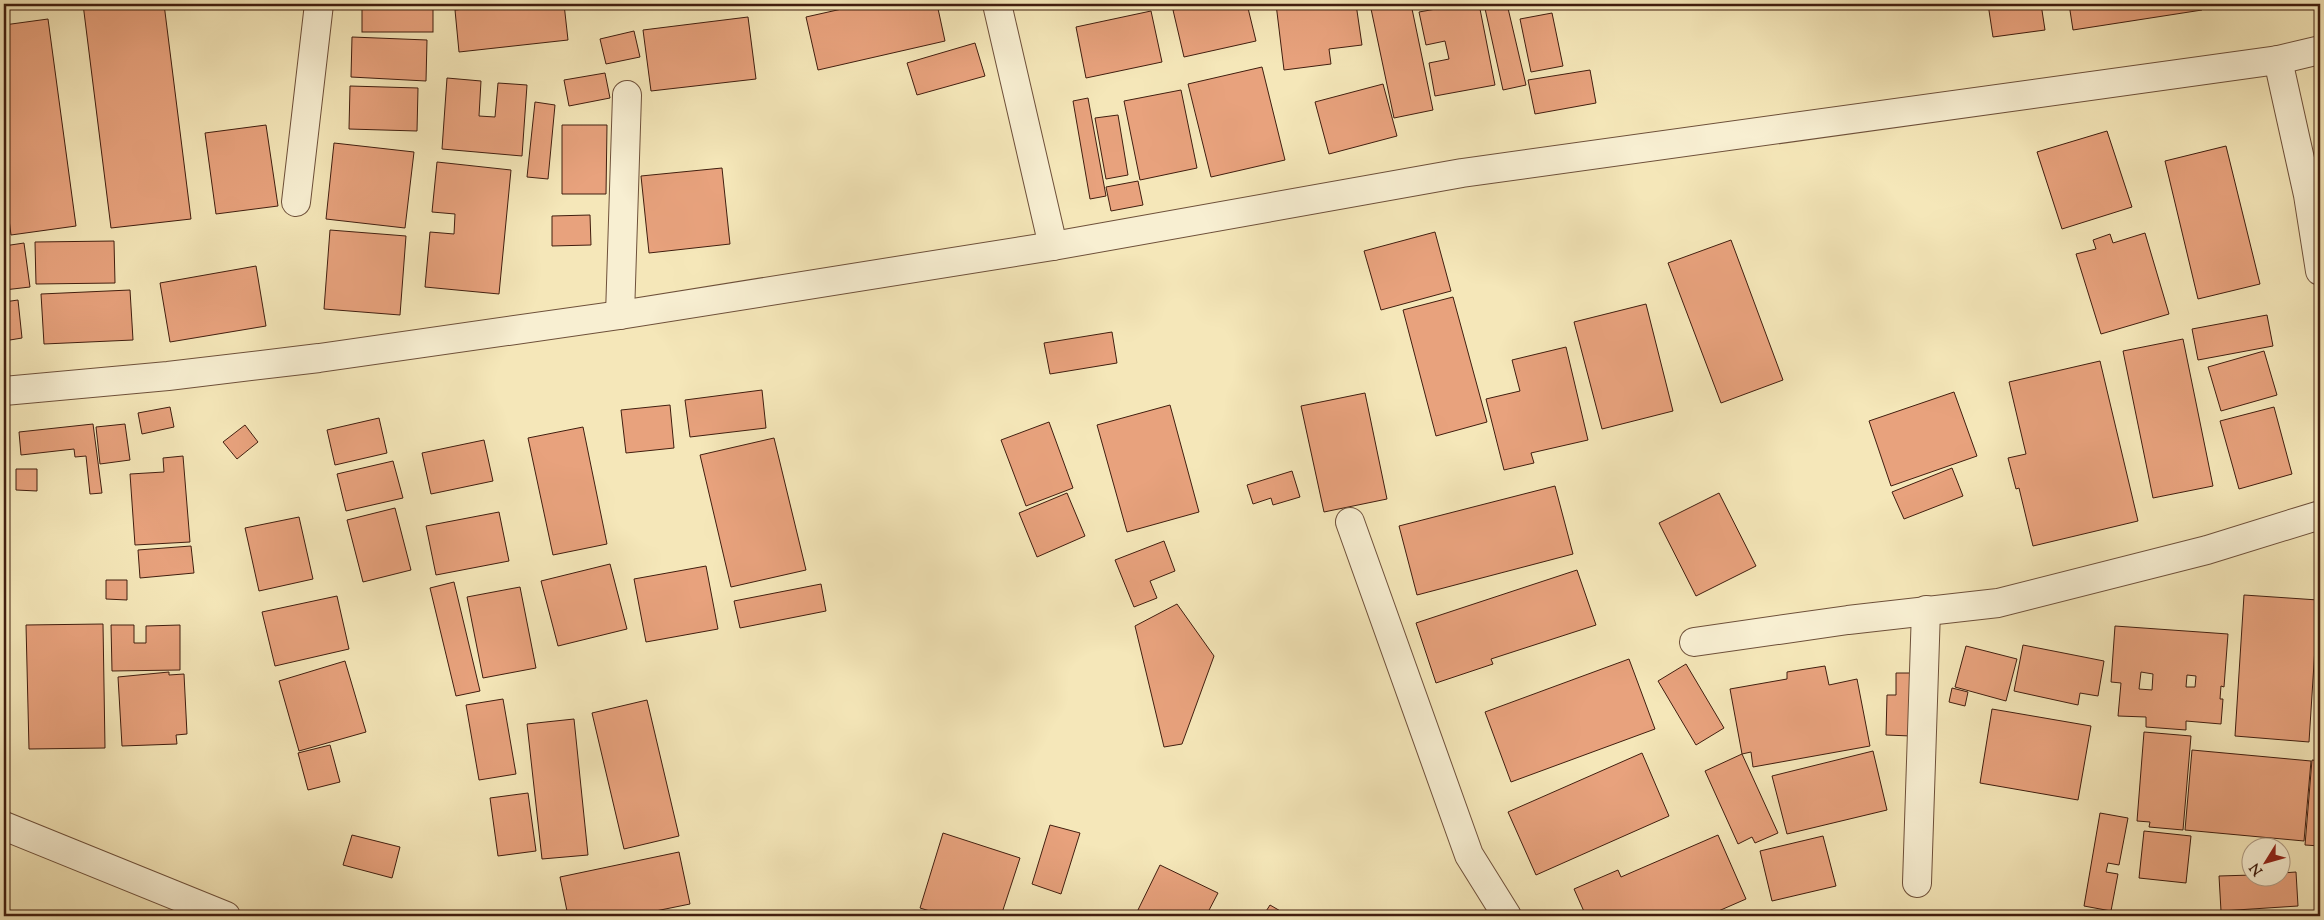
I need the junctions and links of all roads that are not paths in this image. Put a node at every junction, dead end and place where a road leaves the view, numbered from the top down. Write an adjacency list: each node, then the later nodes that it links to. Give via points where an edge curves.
1 (319, 4): 6 (street)
2 (997, 4): 7 (street)
3 (2320, 50): 4 (street)
4 (2278, 60): 7 (street, via 1462,173); 8 (street, via 2308,195)
5 (627, 95): 9 (street)
6 (296, 202)
7 (1053, 246): 9 (street)
8 (2320, 271)
9 (620, 315): 10 (street, via 319,358)
10 (4, 391)
11 (2320, 515): 13 (street, via 2207,550 1998,602)
12 (1350, 522): 18 (street, via 1469,855)
13 (1926, 610): 14 (street); 16 (street)
14 (1694, 642)
15 (4, 826): 17 (street)
16 (1917, 883)
17 (226, 916)
18 (1507, 916)

